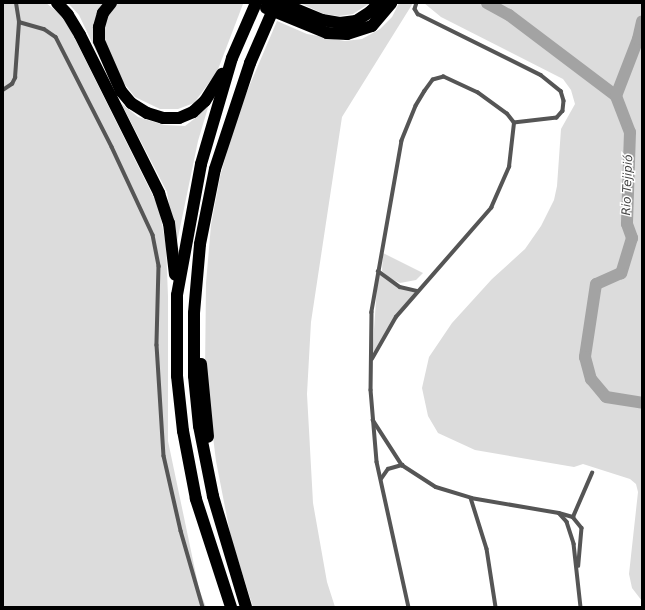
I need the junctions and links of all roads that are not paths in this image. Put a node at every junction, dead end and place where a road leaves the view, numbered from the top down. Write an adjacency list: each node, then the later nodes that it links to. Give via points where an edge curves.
1 (16, 3): 9 (lane)
2 (56, 3): 15 (highway, via 68,14 80,36 159,193 168,223)
3 (111, 3): 10 (highway, via 103,13 99,41 121,91 131,103 147,113 163,118 179,118 193,112 205,101)
4 (255, 3): 8 (highway); 10 (highway)
5 (378, 3): 8 (highway, via 370,12 356,20 340,23)
6 (391, 3): 8 (highway, via 372,26 347,34 327,33)
7 (417, 3): 12 (lane, via 415,9 418,14 536,72 561,91 563,106 557,118)
8 (282, 7): 27 (highway, via 246,76 215,169 200,244 196,279 207,432 223,531)
9 (20, 22): 11 (lane, via 15,78 12,84); 25 (lane, via 44,29 56,36 153,236 159,266 157,345 164,456 181,531)
10 (232, 58): 15 (highway, via 201,164)
11 (3, 90)
12 (514, 123): 13 (lane, via 496,105 453,80 444,77 434,80 416,106 402,141); 14 (lane, via 509,167 491,208 477,228)
13 (378, 270): 14 (lane, via 400,287); 16 (lane, via 372,312)
14 (418, 291): 16 (lane, via 387,330)
15 (177, 295): 26 (highway, via 177,376 183,431 196,499)
16 (372, 359): 17 (lane)
17 (373, 418): 18 (lane); 20 (lane)
18 (402, 465): 20 (lane, via 388,469); 21 (lane, via 436,487)
19 (592, 473): 23 (lane)
20 (380, 480): 28 (lane)
21 (471, 498): 22 (lane); 29 (lane, via 487,549)
22 (559, 513): 23 (lane); 24 (lane, via 570,531)
23 (573, 517): 24 (lane, via 584,535)
24 (578, 571): 30 (lane)
25 (203, 607)
26 (231, 607)
27 (246, 607)
28 (410, 607)
29 (496, 607)
30 (581, 607)

